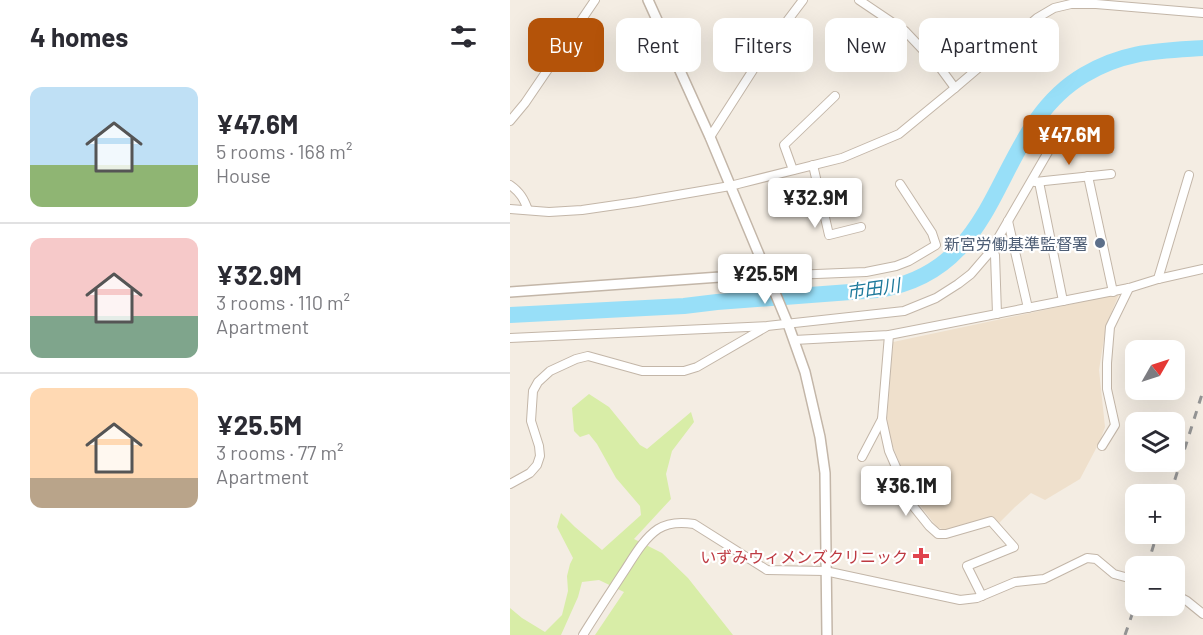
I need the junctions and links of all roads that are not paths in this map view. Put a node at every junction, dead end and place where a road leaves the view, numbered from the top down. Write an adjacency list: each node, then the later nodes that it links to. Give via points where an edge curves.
1 (595, 0): 10 (street)
2 (648, 0): 12 (street)
3 (802, 0): 12 (street)
4 (858, 0): 8 (street, via 905,31)
5 (1065, 3): 6 (street); 8 (street, via 1037,18)
6 (1120, 3): 7 (street)
7 (1203, 13)
8 (955, 88): 13 (street, via 899,134 842,158)
9 (835, 96): 14 (street, via 784,145)
10 (510, 122)
11 (1067, 123): 19 (street)
12 (710, 137): 22 (street)
13 (813, 165): 14 (street); 26 (street, via 829,235)
14 (793, 170): 22 (street)
15 (1111, 174): 17 (street)
16 (1189, 175): 30 (street)
17 (1088, 177): 18 (street); 33 (street)
18 (1039, 182): 19 (street); 34 (street)
19 (1030, 183): 25 (street)
20 (900, 184): 29 (street, via 932,232 936,245 909,261 866,272)
21 (510, 185): 24 (street, via 519,192)
22 (730, 186): 24 (street, via 582,210); 29 (street)
23 (510, 209): 24 (street)
24 (528, 210)
25 (1008, 221): 27 (street); 35 (street)
26 (861, 227)
27 (990, 252): 36 (street, via 995,255); 37 (street, via 958,284 904,311)
28 (1203, 269): 30 (street)
29 (767, 274): 32 (street); 37 (street)
30 (1158, 279): 31 (street)
31 (1129, 288): 33 (street); 43 (street, via 1110,327 1107,389 1114,425)
32 (510, 292)
33 (1113, 292): 34 (street)
34 (1063, 301): 35 (street)
35 (1028, 308): 36 (street)
36 (997, 314): 39 (street)
37 (788, 324): 38 (street); 41 (street)
38 (767, 326): 40 (street); 45 (street, via 684,371 642,371 588,356 550,372 533,391 531,421 539,446 537,465)
39 (889, 335): 41 (street); 42 (street)
40 (510, 338)
41 (794, 340): 46 (street, via 805,372 824,464)
42 (882, 419): 44 (street); 48 (street, via 889,452 903,485 913,507 929,526 938,534 946,534 991,521 1014,547 967,566)
43 (1102, 446)
44 (862, 457)
45 (510, 484)
46 (825, 571): 48 (street, via 960,600); 51 (street, via 767,570 694,524 672,523 646,540); 52 (street)
47 (1125, 577): 48 (street, via 1114,574 1096,559 1087,558 1044,579 1016,582)
48 (982, 596)
49 (1185, 600): 50 (street)
50 (1203, 614)
51 (582, 635)
52 (827, 635)

